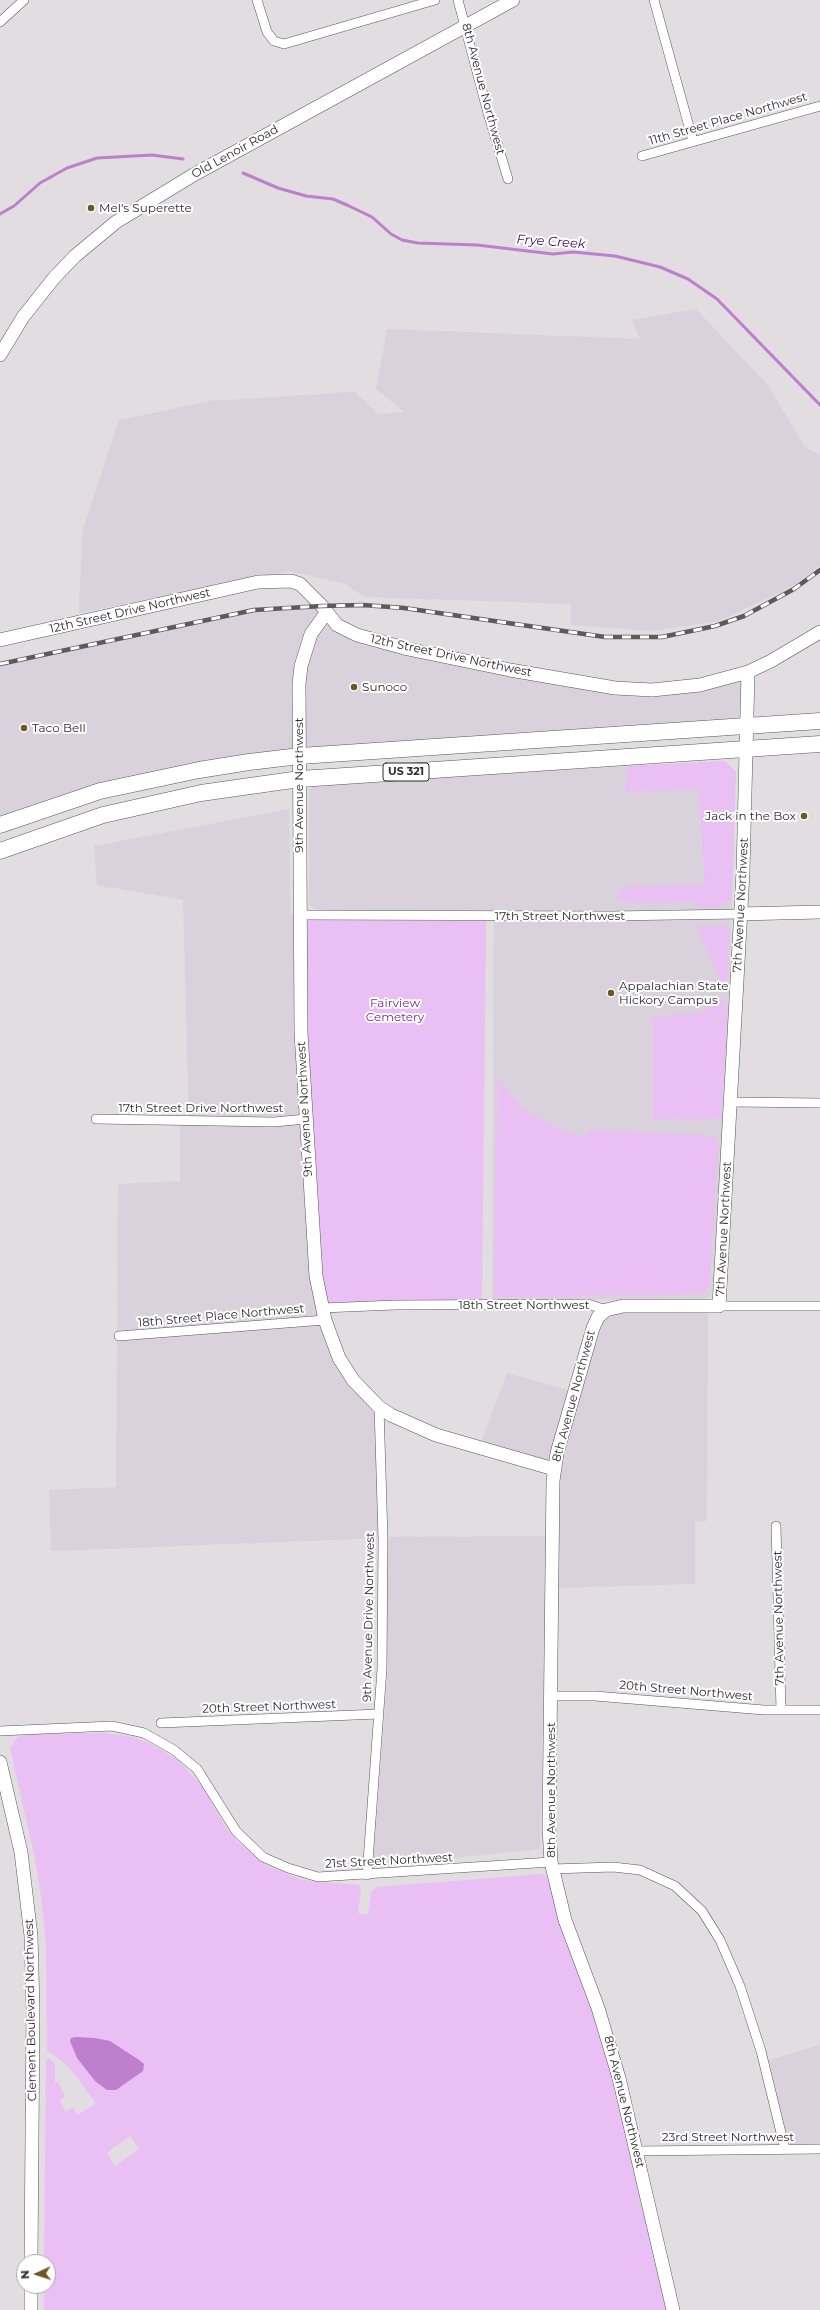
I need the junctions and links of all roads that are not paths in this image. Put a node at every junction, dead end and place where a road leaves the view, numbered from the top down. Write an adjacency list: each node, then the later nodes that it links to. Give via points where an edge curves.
1 (24, 0): 7 (street)
2 (257, 0): 3 (street, via 267,32 274,41 284,44)
3 (435, 0)
4 (458, 0): 8 (street, 8th Avenue Northwest)
5 (513, 0): 8 (street, Old Lenoir Road)
6 (654, 0): 10 (street)
7 (0, 22)
8 (465, 26): 12 (street, 8th Avenue Northwest); 13 (street, Old Lenoir Road, via 195,174 116,222 75,256 54,278 23,317)
9 (820, 106): 10 (street, 11th Street Place Northwest)
10 (693, 141): 11 (street, 11th Street Place Northwest)
11 (642, 156)
12 (508, 179)
13 (0, 355)
14 (326, 613): 16 (street, 12th Street Drive Northwest, via 300,584 291,581 270,581); 17 (street, 12th Street Drive Northwest, via 337,625 373,640 450,658 615,688 670,690); 22 (street, 9th Avenue Northwest, via 310,634 301,666)
15 (820, 632): 17 (street, 12th Street Drive Northwest)
16 (0, 640)
17 (748, 672): 19 (street, 7th Avenue Northwest)
18 (820, 721): 19 (highway, US 321)
19 (747, 725): 21 (street, 7th Avenue Northwest); 22 (highway, US 321)
20 (820, 744): 21 (highway, US 321)
21 (747, 749): 23 (highway, US 321); 27 (street, 7th Avenue Northwest)
22 (300, 756): 23 (street, 9th Avenue Northwest); 24 (highway, US 321, via 199,770 100,791)
23 (300, 780): 25 (highway, US 321, via 201,793 152,804 103,816); 28 (street, 9th Avenue Northwest)
24 (0, 825)
25 (0, 851)
26 (820, 912): 27 (street, 17th Street Northwest)
27 (740, 914): 28 (street, 17th Street Northwest); 29 (street, 7th Avenue Northwest)
28 (299, 915): 31 (street, 9th Avenue Northwest, via 301,1032)
29 (731, 1102): 30 (street); 33 (street, 7th Avenue Northwest)
30 (820, 1102)
31 (306, 1118): 32 (street, 17th Street Drive Northwest, via 274,1122); 36 (street, 9th Avenue Northwest, via 316,1276)
32 (96, 1119)
33 (719, 1306): 34 (street, 18th Street Northwest); 35 (street, 18th Street Northwest, via 623,1306)
34 (820, 1306)
35 (606, 1310): 36 (street, 18th Street Northwest, via 588,1304 395,1305); 39 (street, 8th Avenue Northwest, via 598,1317 592,1328)
36 (323, 1314): 37 (street, 18th Street Place Northwest); 38 (street, 9th Avenue Northwest, via 334,1347 346,1369 362,1391)
37 (119, 1336)
38 (379, 1407): 39 (street, 9th Avenue Northwest, via 404,1422 436,1435); 44 (street, 9th Avenue Drive Northwest, via 383,1538)
39 (554, 1469): 41 (street, 8th Avenue Northwest)
40 (776, 1526): 42 (street, 7th Avenue Northwest)
41 (551, 1696): 42 (street, 20th Street Northwest, via 595,1696); 48 (street, 8th Avenue Northwest)
42 (781, 1710): 43 (street, 20th Street Northwest)
43 (820, 1710)
44 (379, 1714): 45 (street, 20th Street Northwest); 49 (street, 9th Avenue Drive Northwest)
45 (161, 1723)
46 (0, 1731): 49 (street, 21st Street Northwest, via 112,1726 144,1734 174,1750 197,1769 236,1831 263,1857 318,1877)
47 (0, 1762): 53 (street, Clement Boulevard Northwest, via 21,1852 31,1936)
48 (551, 1865): 49 (street, 21st Street Northwest); 50 (street, 21st Street Northwest, via 640,1870 675,1886 702,1911 720,1940 740,1986 762,2056); 52 (street, 8th Avenue Northwest, via 565,1920 610,2044)
49 (367, 1875)
50 (785, 2149): 51 (street, 23rd Street Northwest); 52 (street, 23rd Street Northwest)
51 (820, 2149)
52 (637, 2151): 56 (street, 8th Avenue Northwest)
53 (31, 2254)
54 (31, 2294): 55 (street)
55 (31, 2310)
56 (673, 2310)

